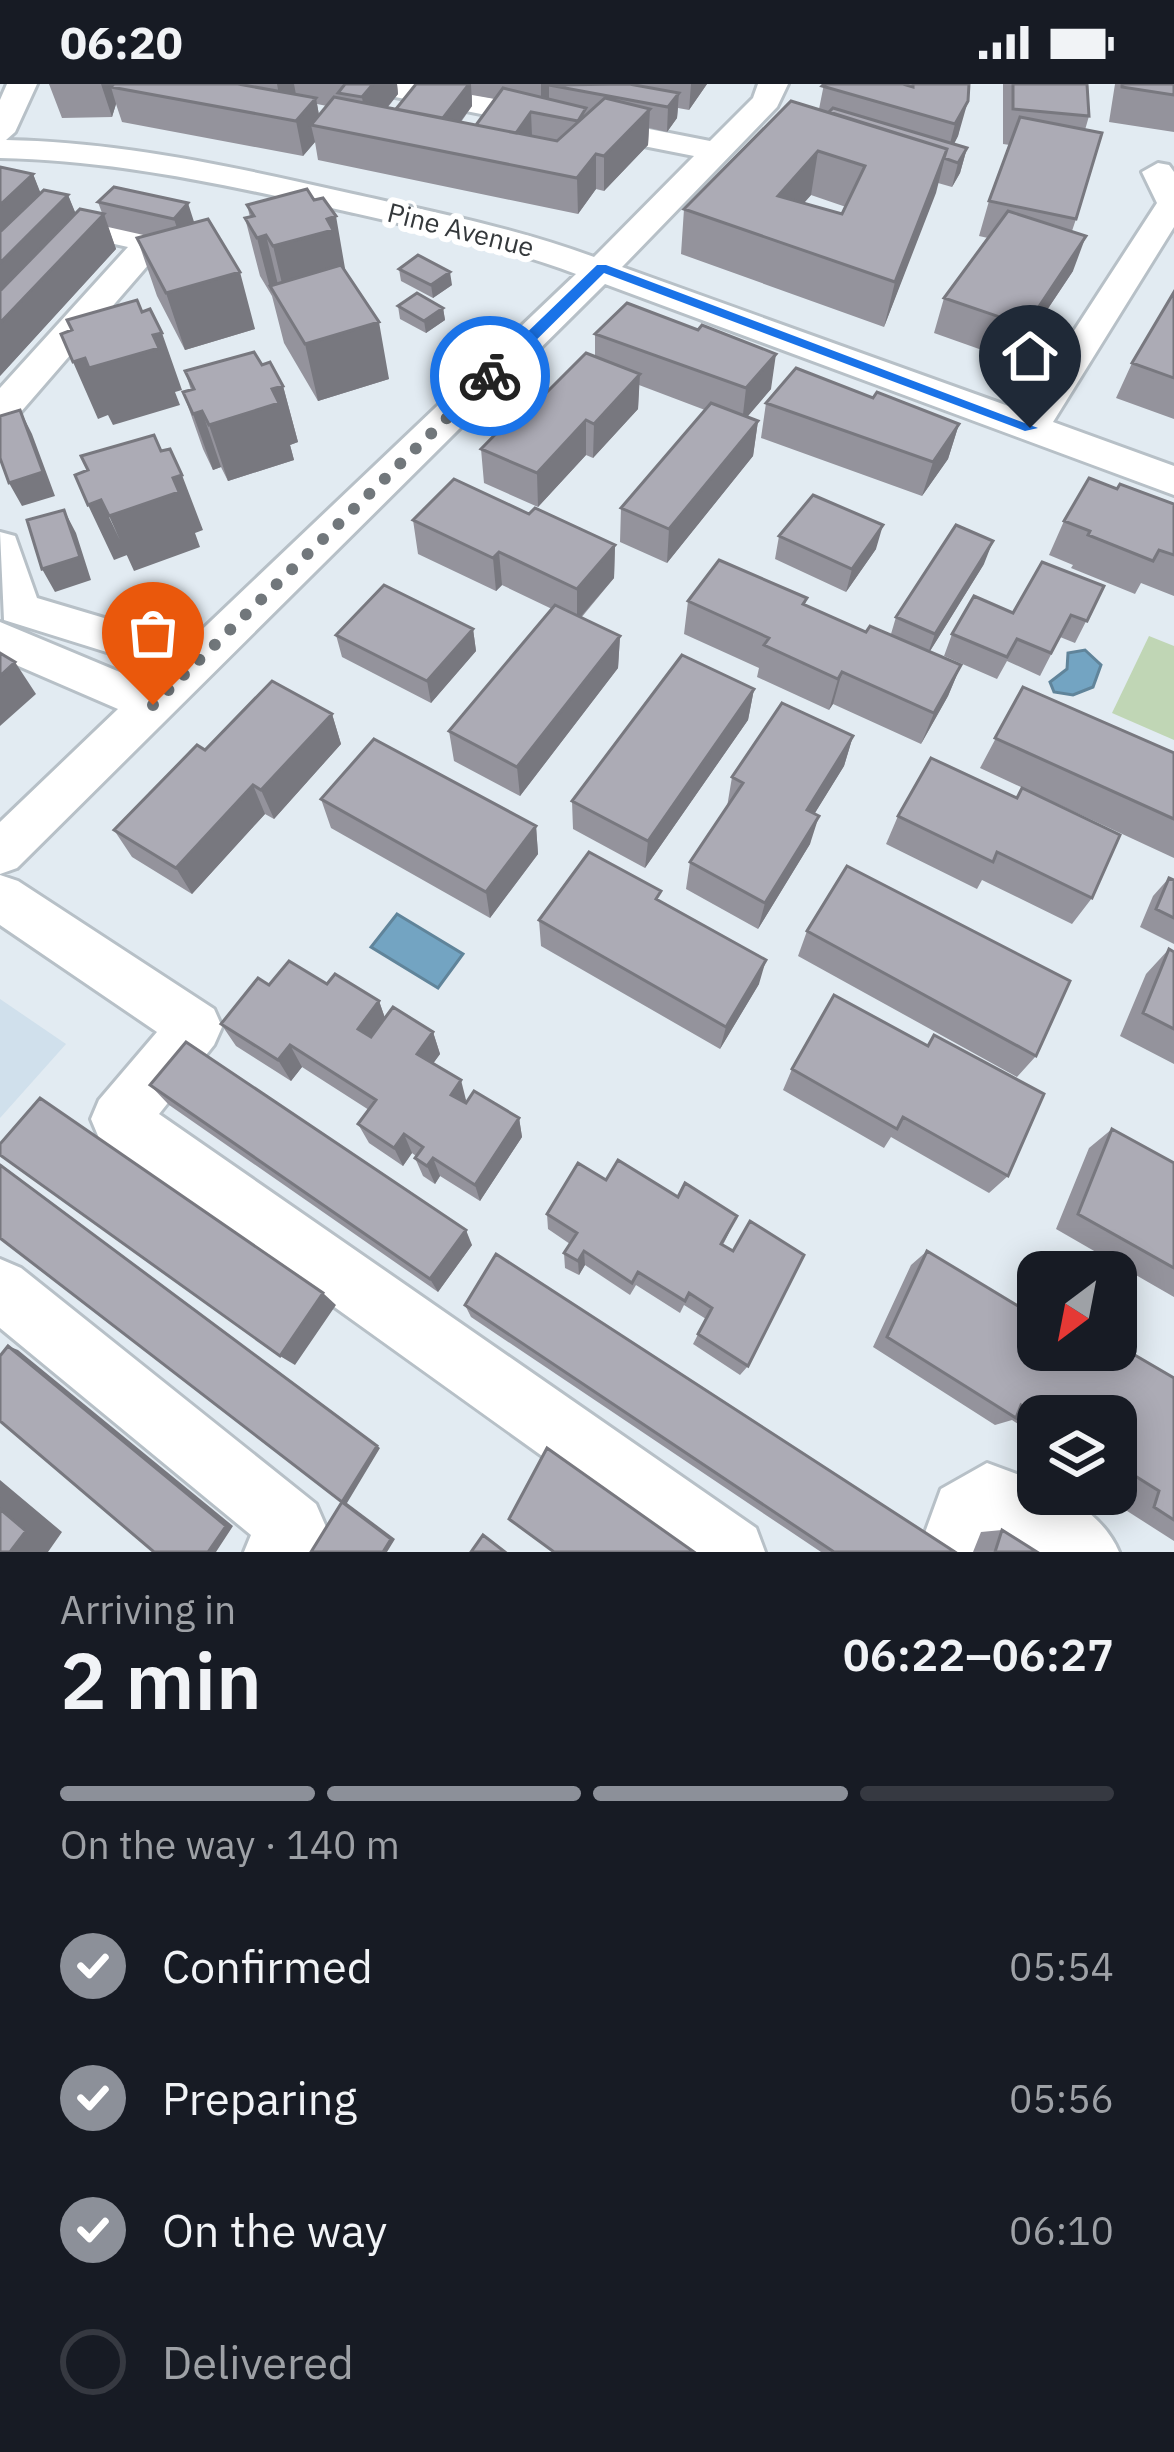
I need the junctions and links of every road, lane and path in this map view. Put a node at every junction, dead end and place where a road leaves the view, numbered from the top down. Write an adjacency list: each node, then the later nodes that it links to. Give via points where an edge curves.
1 (22, 84): 4 (street)
2 (773, 84): 6 (street)
3 (386, 85): 6 (street)
4 (0, 131)
5 (0, 149): 7 (street, Pine Avenue)
6 (715, 151): 9 (street)
7 (159, 165): 9 (street, Pine Avenue, via 436,221); 10 (street, via 87,238 151,242)
8 (1158, 172): 11 (street, via 1173,203)
9 (602, 268): 11 (street, Pine Avenue); 15 (street)
10 (0, 412)
11 (1030, 428): 12 (street, Pine Avenue)
12 (1174, 481)
13 (0, 547): 14 (street)
14 (6, 618): 15 (street); 16 (street)
15 (197, 663): 16 (street)
16 (153, 705): 17 (street)
17 (0, 853)
18 (0, 897): 21 (street, via 195,1027 118,1119)
19 (0, 1289): 20 (street, via 293,1527)
20 (278, 1552)
21 (732, 1552)
22 (951, 1552): 23 (street, via 964,1512 988,1496)
23 (1086, 1552)

